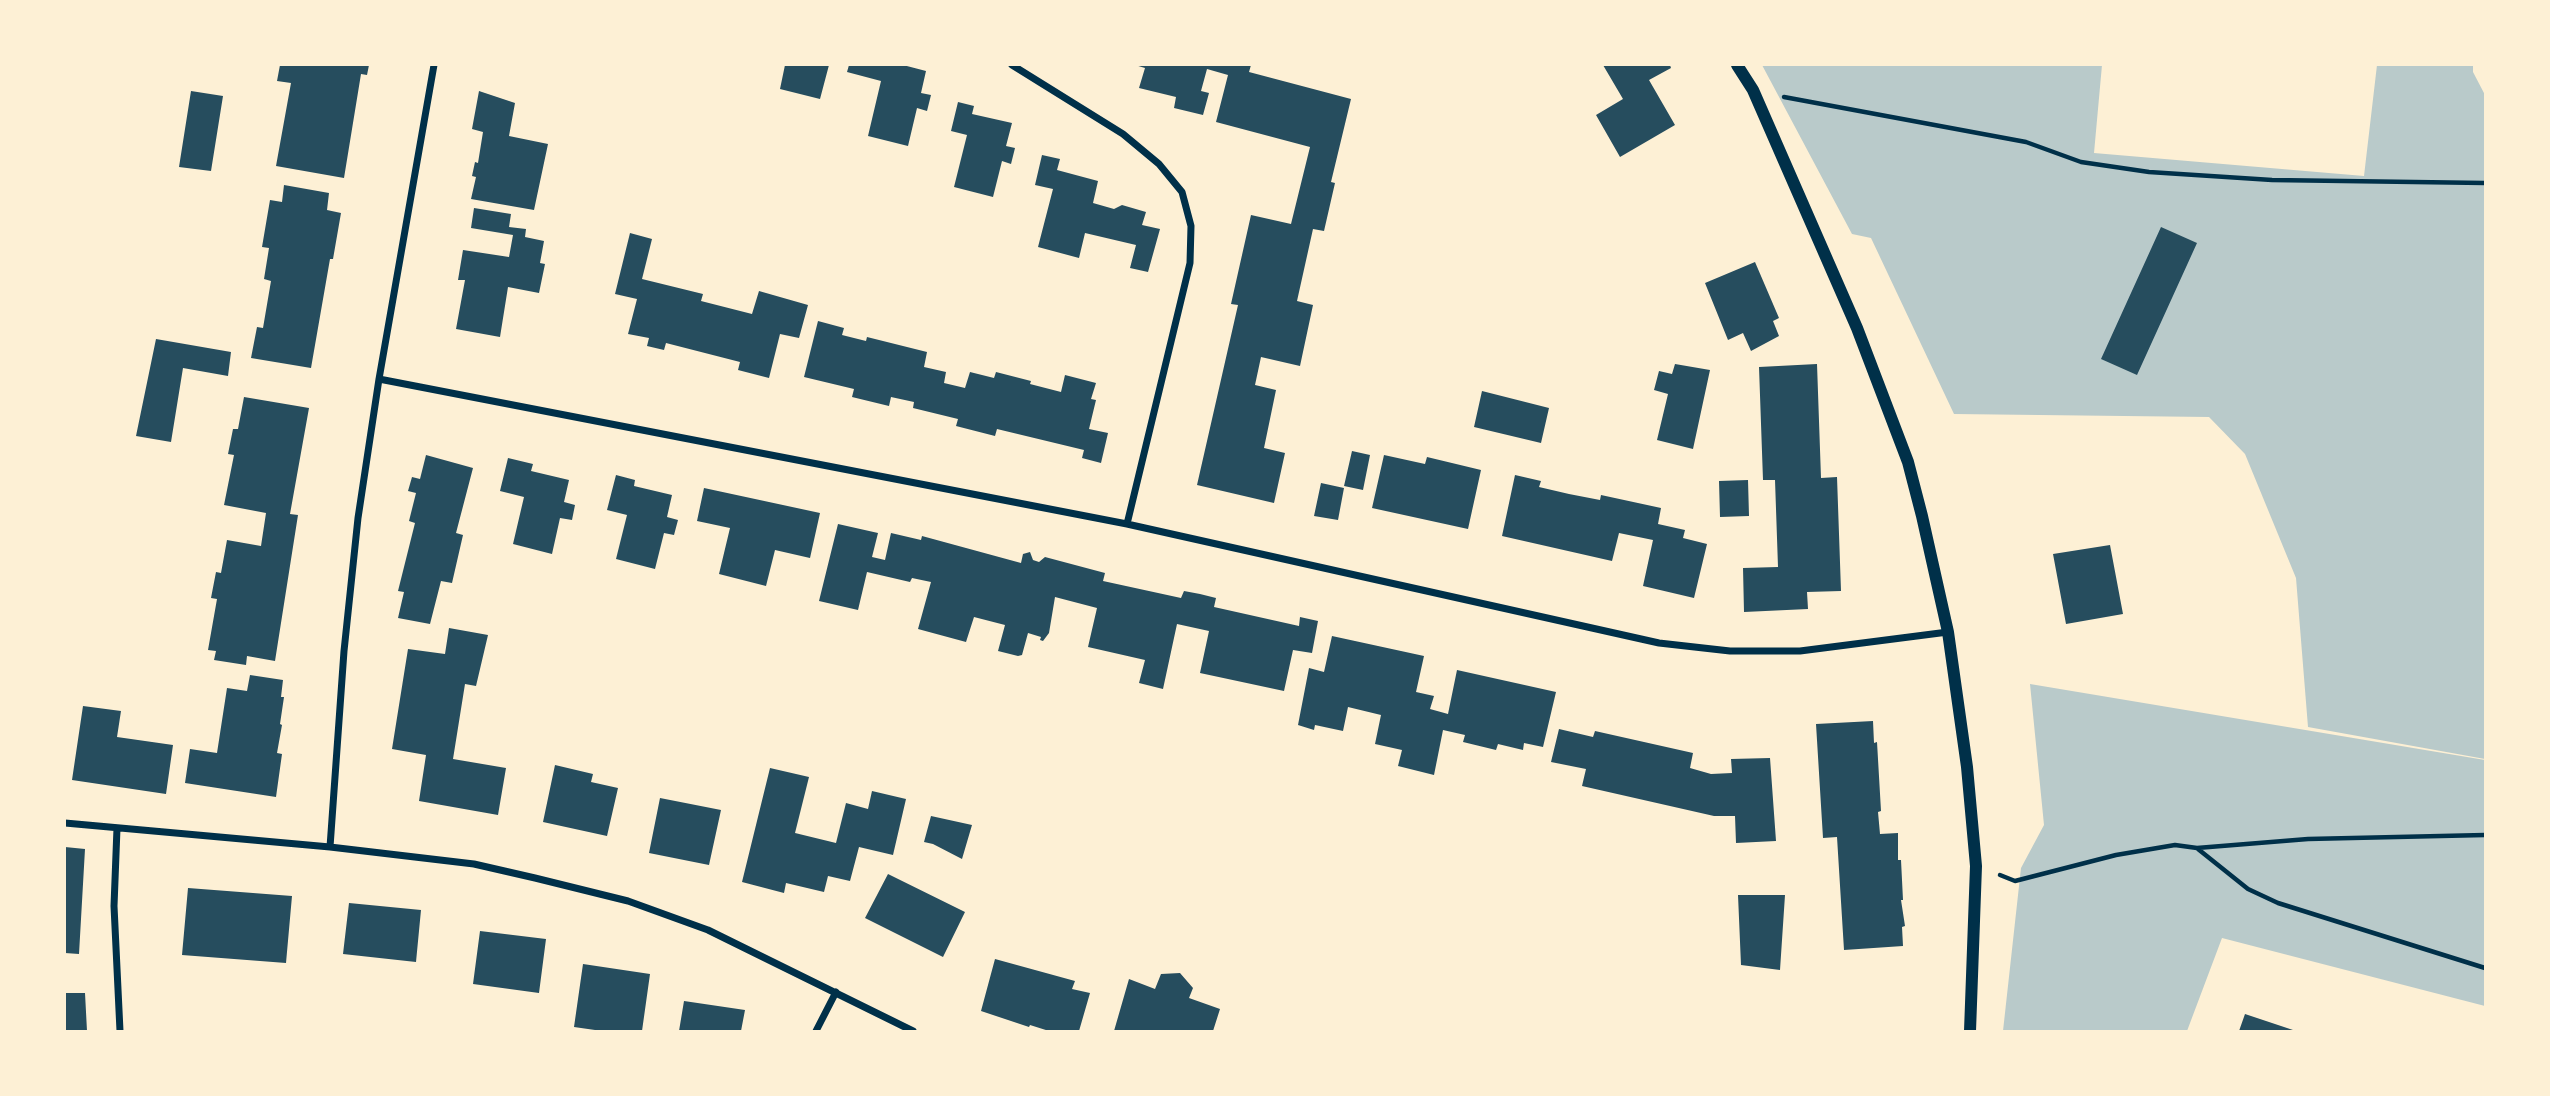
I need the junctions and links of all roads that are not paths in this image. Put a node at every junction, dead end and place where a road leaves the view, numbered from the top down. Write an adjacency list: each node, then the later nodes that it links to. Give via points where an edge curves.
1 (434, 65): 4 (street)
2 (1012, 65): 5 (street, via 1124,134 1159,164 1182,192 1191,226 1190,263)
3 (1737, 65): 6 (street, via 1857,328 1908,462)
4 (379, 379): 5 (street); 9 (street, via 344,651)
5 (1127, 524): 6 (street, via 1659,643 1730,651 1800,651)
6 (1948, 632): 14 (street, via 1976,866)
7 (65, 823): 8 (street)
8 (117, 828): 9 (street); 11 (street, via 114,906)
9 (330, 847): 10 (street, via 474,864 628,901 708,930)
10 (836, 992): 12 (street); 13 (street)
11 (120, 1031)
12 (816, 1031)
13 (913, 1031)
14 (1970, 1031)

